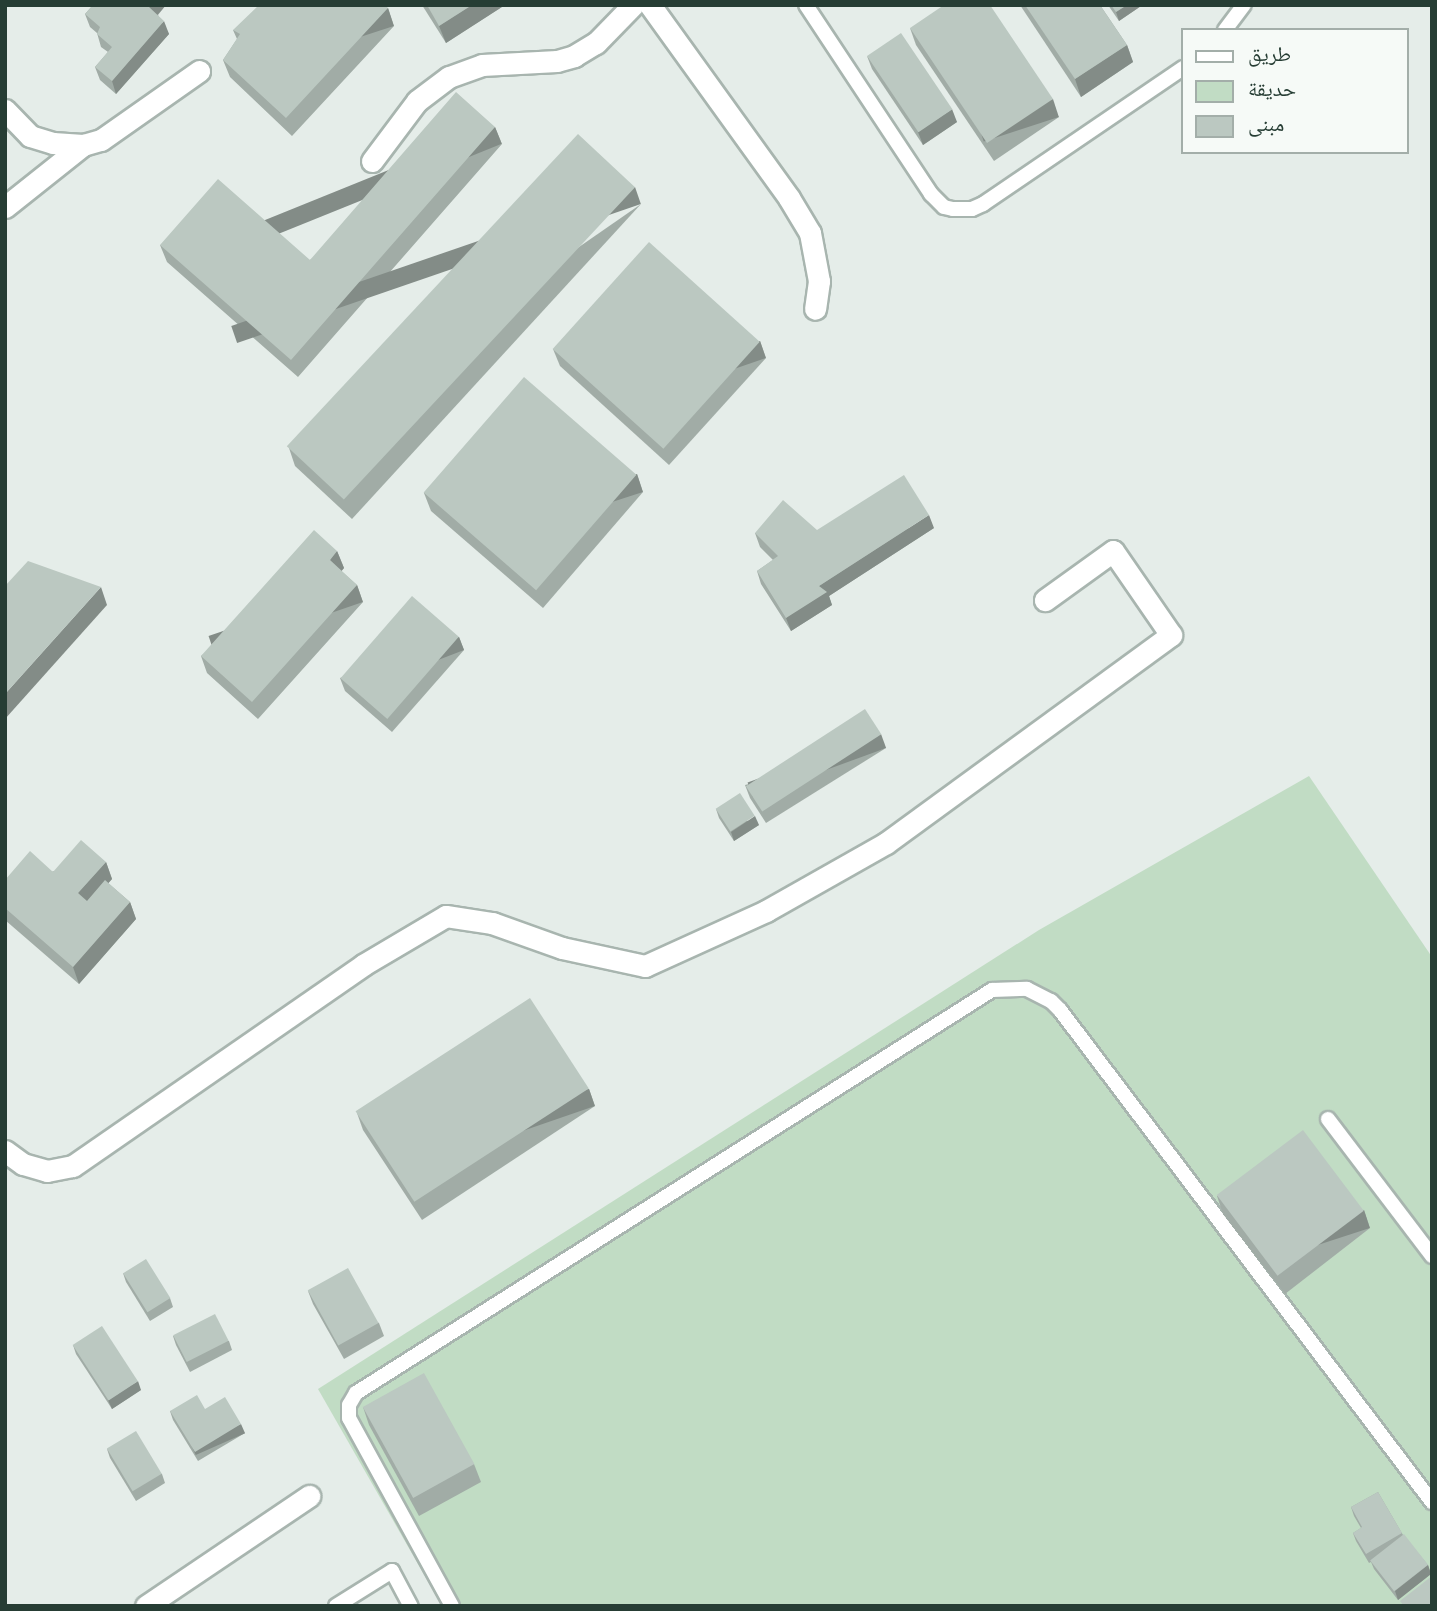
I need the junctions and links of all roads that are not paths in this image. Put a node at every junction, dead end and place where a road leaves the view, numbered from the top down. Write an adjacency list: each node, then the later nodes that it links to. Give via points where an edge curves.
1 (633, 5): 10 (street, via 596,43 574,56 482,65 449,77 417,101)
2 (650, 5): 12 (street, via 810,233 819,281)
3 (806, 5): 6 (lane, via 931,194 953,209 983,204)
4 (1244, 5): 5 (lane)
5 (1227, 28)
6 (1182, 69)
7 (200, 71): 9 (street, via 101,140)
8 (5, 110): 9 (street, via 30,136)
9 (83, 145): 11 (street)
10 (372, 161)
11 (5, 206)
12 (815, 309)
13 (1045, 600): 15 (street, via 1112,551 1171,635 886,843 766,911 645,966 562,948 492,923 446,916 363,965 73,1166 47,1171 23,1164)
14 (1328, 1119): 16 (lane)
15 (5, 1151)
16 (1432, 1256)
17 (309, 1496): 19 (street)
18 (1432, 1502): 22 (lane, via 1060,1010 1027,989 992,990 356,1393 349,1405 349,1418)
19 (146, 1606)
20 (336, 1606): 21 (lane, via 392,1571)
21 (411, 1606)
22 (452, 1606)

